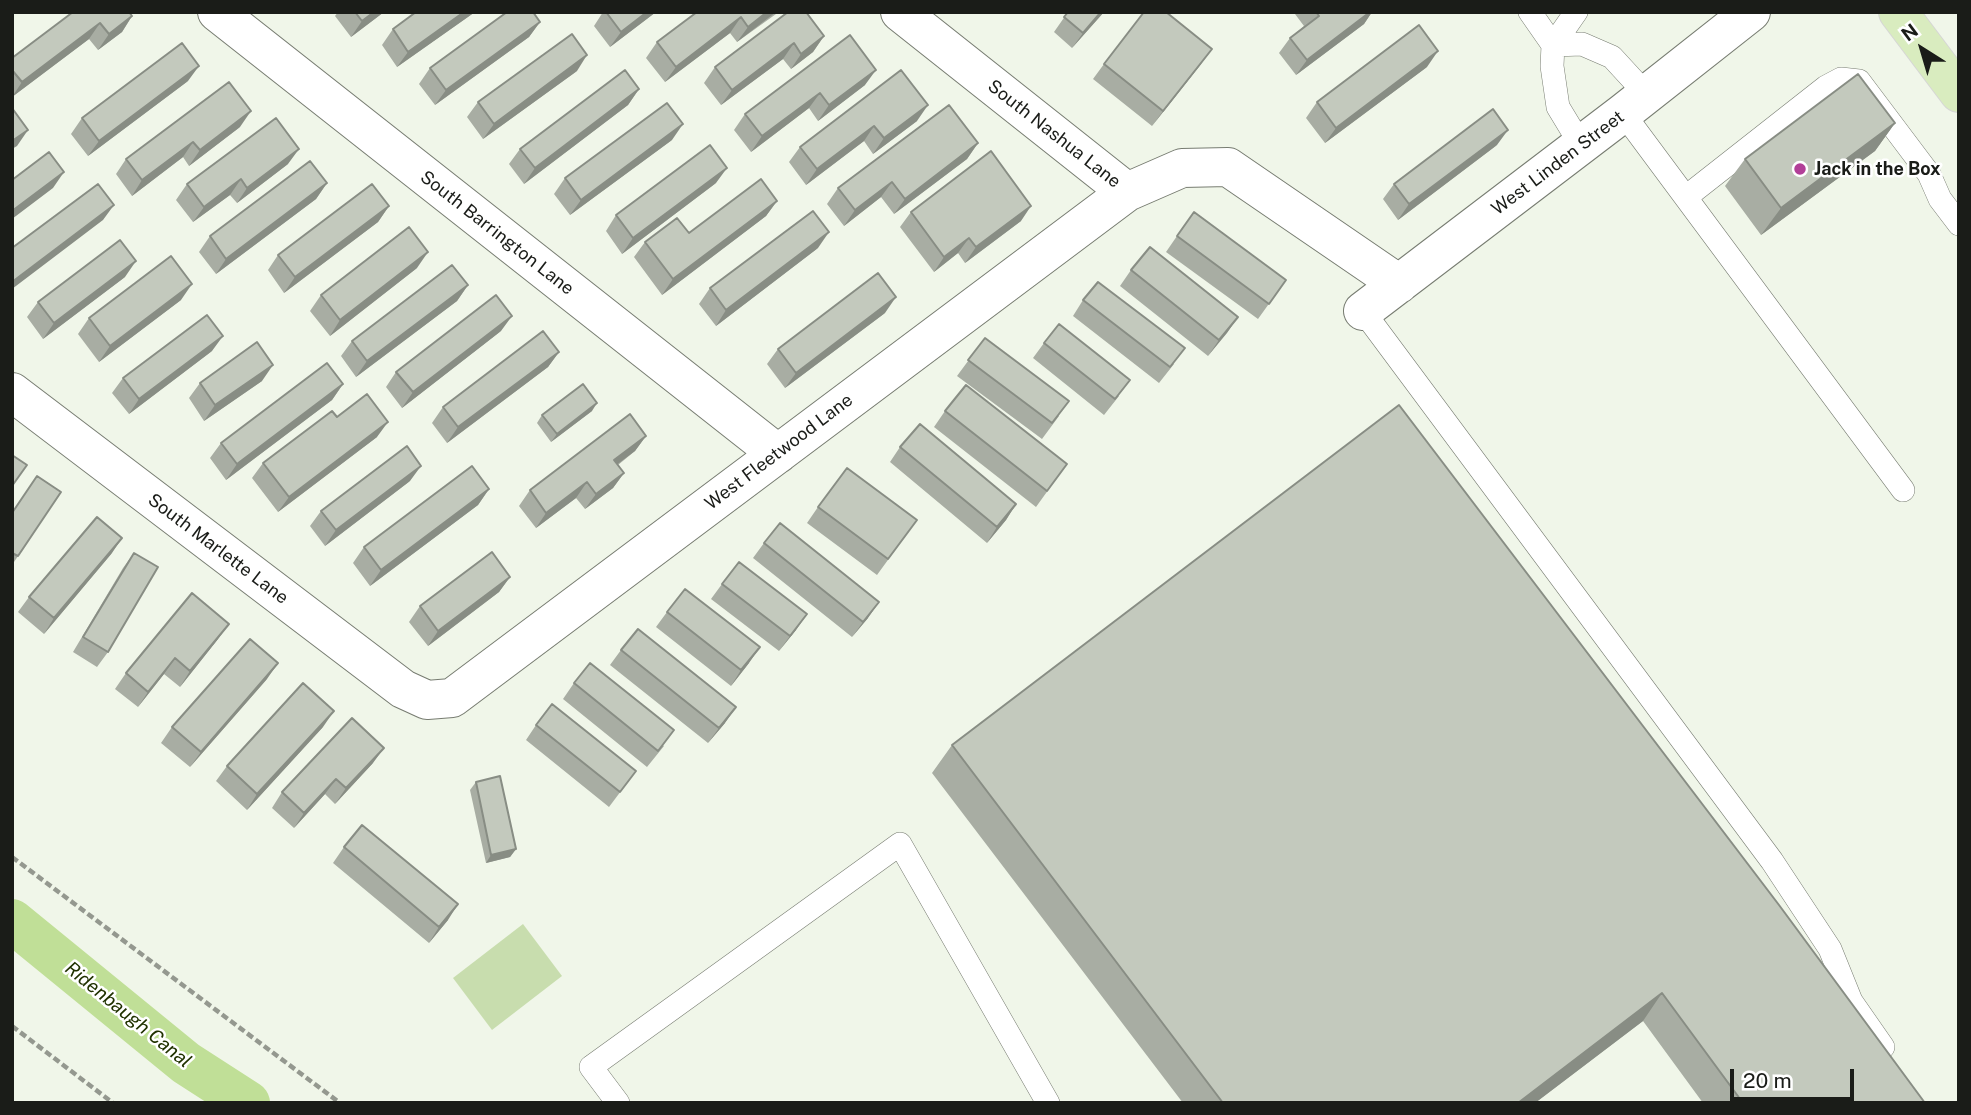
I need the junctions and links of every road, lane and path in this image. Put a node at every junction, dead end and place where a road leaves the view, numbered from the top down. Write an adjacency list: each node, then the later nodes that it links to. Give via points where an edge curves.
1 (217, 12): 17 (street, South Barrington Lane)
2 (900, 12): 11 (street, South Nashua Lane)
3 (1530, 12): 7 (lane)
4 (1576, 12): 7 (lane)
5 (1751, 12): 9 (street, West Linden Street)
6 (1898, 12): 8 (main road)
7 (1553, 45): 9 (lane, via 1582,44 1612,57); 10 (lane, via 1558,107)
8 (1959, 93)
9 (1635, 104): 10 (street, West Linden Street); 12 (lane)
10 (1581, 145): 14 (street, West Linden Street)
11 (1127, 192): 14 (street, South Nashua Lane, via 1182,168 1228,167); 17 (street, West Fleetwood Lane)
12 (1686, 197): 13 (lane, via 1841,79 1859,81 1929,174); 18 (lane)
13 (1959, 223)
14 (1399, 284): 15 (street, West Linden Street)
15 (1363, 311): 22 (lane, via 1773,861 1830,949 1851,1001)
16 (12, 392): 19 (street, South Marlette Lane, via 402,689)
17 (778, 454): 19 (street, West Fleetwood Lane, via 452,698)
18 (1903, 490)
19 (427, 700)
20 (12, 857): 24 (path)
21 (12, 1026): 23 (path)
22 (1899, 1069)
23 (113, 1103)
24 (340, 1103)
25 (618, 1103): 26 (lane, via 591,1066 900,844)
26 (1048, 1103)

